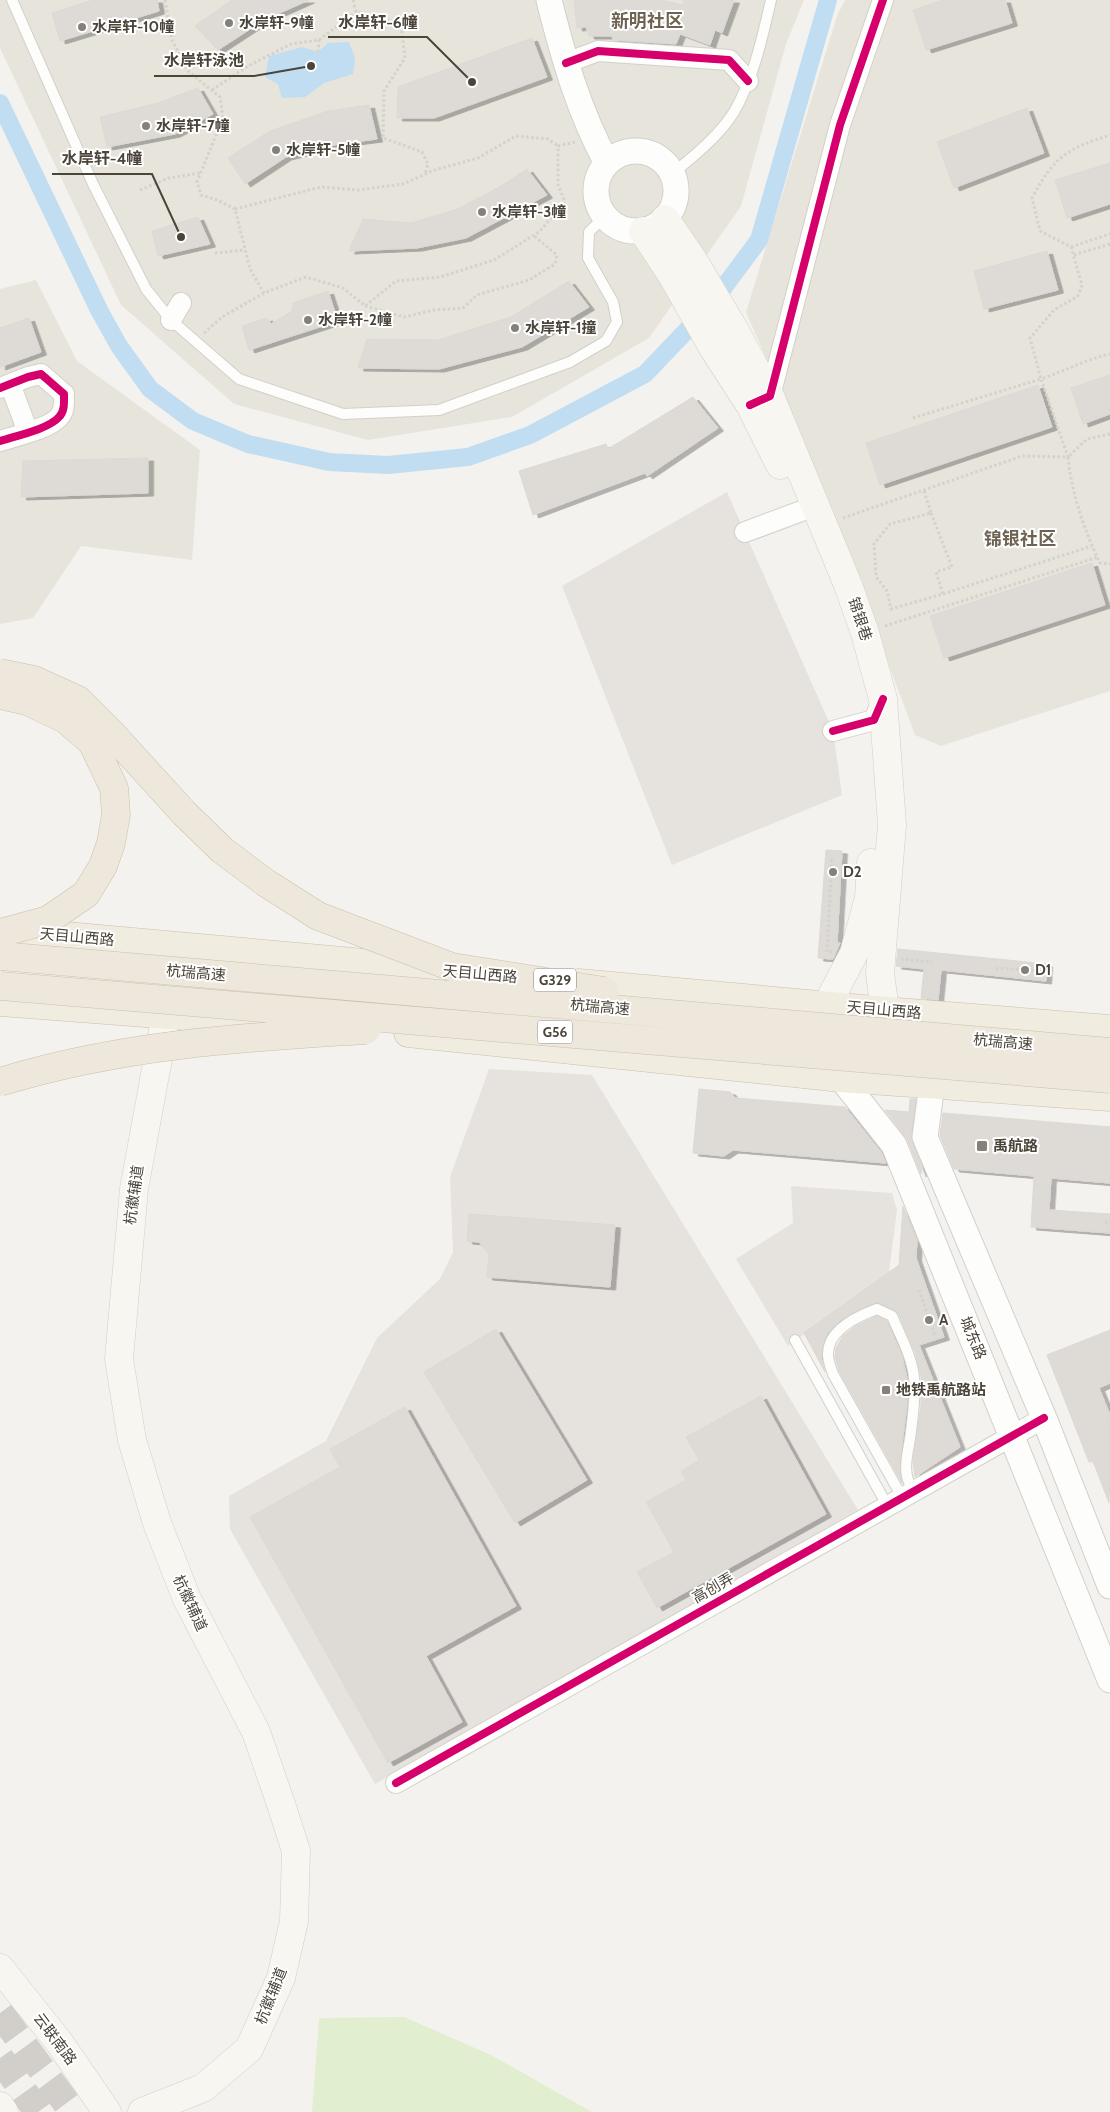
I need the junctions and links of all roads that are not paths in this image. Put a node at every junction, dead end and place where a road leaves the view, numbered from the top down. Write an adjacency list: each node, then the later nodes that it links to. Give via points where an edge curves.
1 (12, 0): 9 (lane, via 93,184 146,289 176,312 195,342 239,379 343,414 439,410 570,362 606,341 617,322 613,302 588,258 588,232)
2 (549, 0): 5 (street)
3 (771, 0): 6 (lane, via 755,68)
4 (883, 0): 13 (street, via 840,124)
5 (566, 63): 6 (street, via 598,51 729,60); 7 (street, via 593,138)
6 (748, 81): 8 (lane, via 733,113 701,150)
7 (607, 163): 8 (street, via 617,155 643,152 655,156); 9 (street, via 600,172 596,189 598,207)
8 (672, 174): 10 (street, via 675,200)
9 (604, 217): 10 (street, via 619,228)
10 (654, 225): 11 (main road)
11 (683, 268): 13 (main road, 锦银巷, via 735,331); 13 (main road, 锦银巷, via 713,348)
12 (5, 386): 14 (street); 14 (street, via 41,374 64,394 64,407 59,418)
13 (760, 400): 16 (main road, 锦银巷)
14 (28, 432): 15 (street)
15 (0, 441)
16 (814, 514): 17 (street); 20 (main road, 锦银巷); 20 (main road, 锦银巷, via 865,633)
17 (745, 532)
18 (0, 673): 28 (highway, bridge, via 34,680 78,700 222,850 318,916 452,967)
19 (0, 696): 22 (highway, bridge, via 27,701 65,719 92,742 114,788 116,815 103,866 86,894 48,920)
20 (878, 710): 21 (street); 26 (main road, 锦银巷, via 892,825 880,973); 28 (main road, 锦银巷, via 869,898 854,953)
21 (833, 731)
22 (0, 932): 28 (highway, 天目山西路 / G329)
23 (0, 956): 28 (highway, 杭瑞高速 / G56, bridge)
24 (0, 986): 29 (highway, 杭瑞高速 / G56, bridge)
25 (0, 1002): 27 (highway)
26 (885, 1011): 28 (highway, 天目山西路 / G329); 30 (highway, 天目山西路 / G329); 35 (street)
27 (166, 1014): 32 (highway, via 381,1030); 48 (main road, 杭徽辅道, via 134,1188 119,1359 132,1440 157,1523 187,1599 256,1732 282,1807 296,1851 295,1911 281,1978 249,2049 203,2088)
28 (823, 1016): 31 (highway, 杭瑞高速 / G56, bridge); 32 (street, 城东路)
29 (467, 1024): 33 (highway, 杭瑞高速 / G56, bridge); 34 (highway, bridge, via 210,1040 106,1056)
30 (1110, 1029)
31 (1110, 1052)
32 (841, 1078): 35 (highway); 39 (street, 城东路, via 894,1145)
33 (1110, 1080)
34 (0, 1082)
35 (932, 1084): 36 (highway); 38 (street, via 924,1137)
36 (1110, 1097)
37 (795, 1340): 40 (lane)
38 (1044, 1418): 39 (street, 高创弄); 41 (street)
39 (1012, 1436): 40 (street, 高创弄); 42 (street, 城东路)
40 (901, 1497): 40 (lane, via 908,1482 905,1457 911,1432 914,1377 892,1316 877,1310 853,1318 835,1335 828,1354 833,1374); 43 (street, 高创弄)
41 (1110, 1586)
42 (1110, 1680)
43 (396, 1783)
44 (0, 1968): 47 (main road, 云联南路)
45 (0, 2106): 46 (main road)
46 (4, 2112)
47 (107, 2112)
48 (142, 2112)

